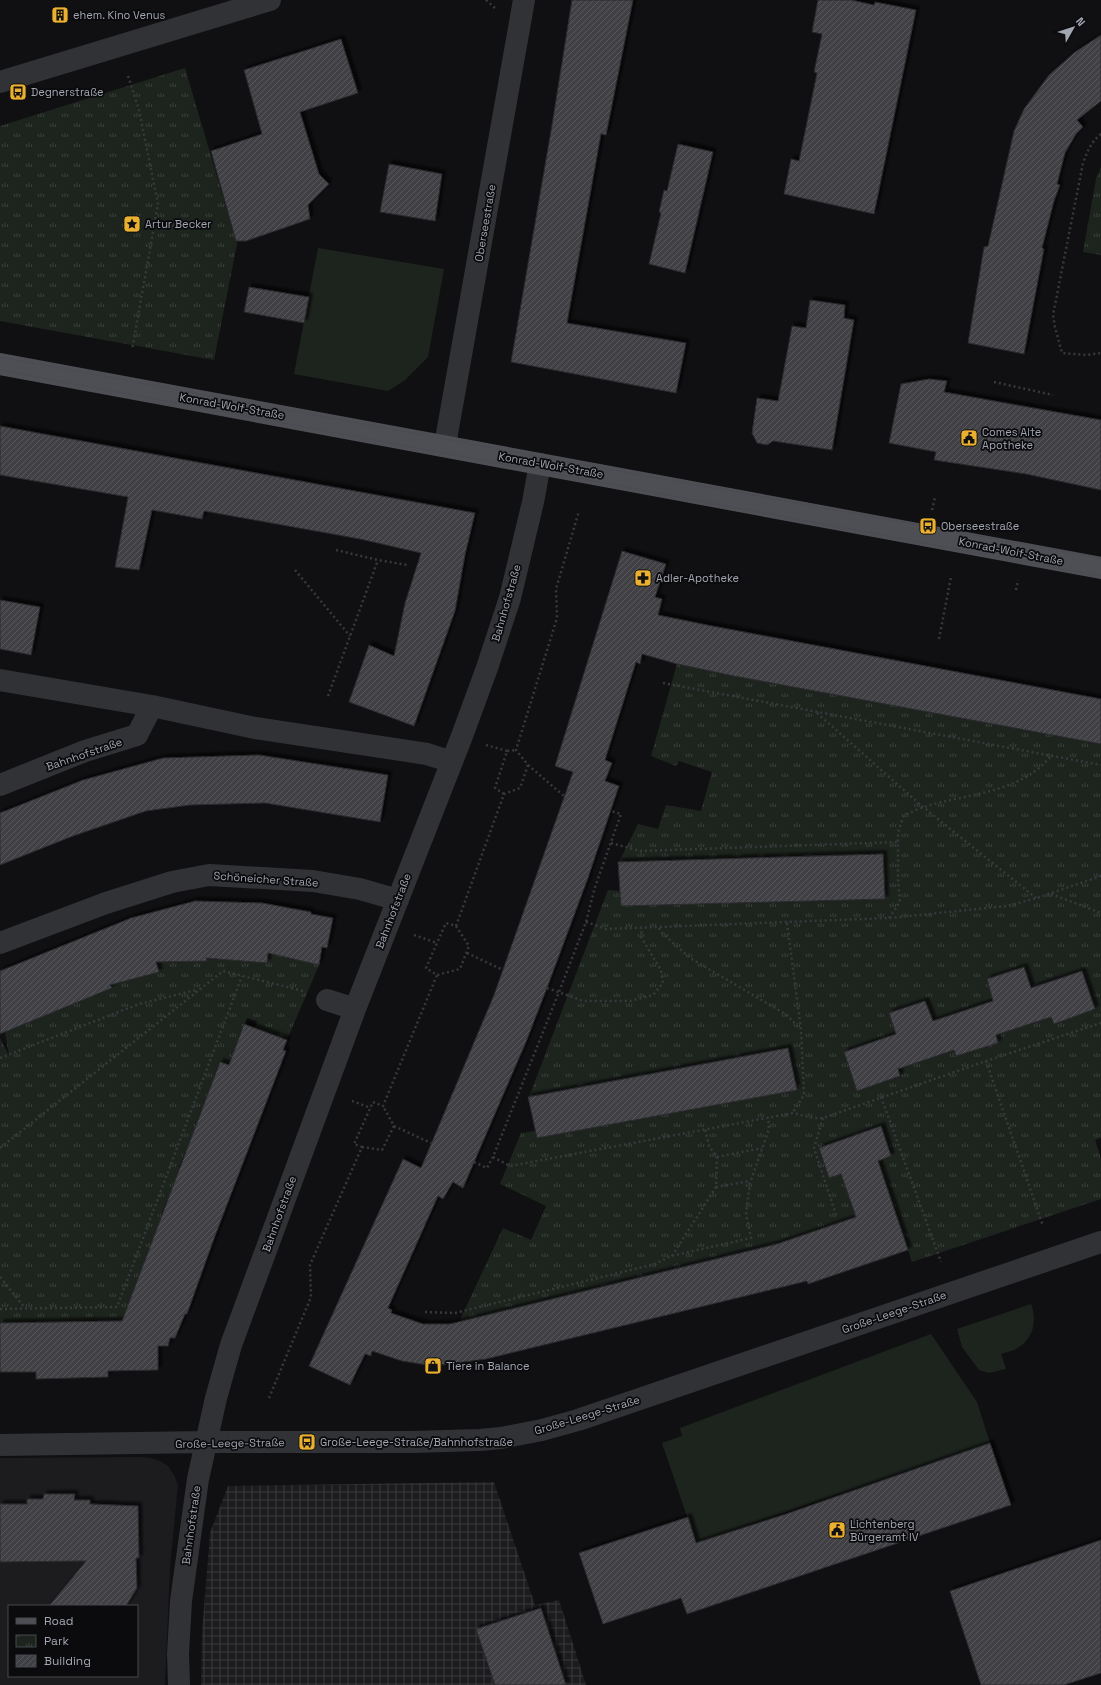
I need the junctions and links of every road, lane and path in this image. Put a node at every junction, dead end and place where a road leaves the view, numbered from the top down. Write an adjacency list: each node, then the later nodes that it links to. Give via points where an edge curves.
1 (270, 0): 4 (street)
2 (524, 0): 11 (street, Oberseestraße)
3 (128, 76): 6 (path, via 139,110 158,204)
4 (0, 82)
5 (1101, 134): 7 (path, via 1088,148 1083,163 1053,315 1062,354)
6 (132, 350)
7 (1101, 353)
8 (0, 364): 11 (main road, Konrad-Wolf-Straße)
9 (994, 382): 10 (path)
10 (1053, 395)
11 (445, 445): 12 (main road, Konrad-Wolf-Straße)
12 (540, 464): 17 (main road, Konrad-Wolf-Straße); 31 (street, Bahnhofstraße, via 510,598)
13 (579, 511): 28 (path, via 556,589 557,618)
14 (336, 550): 15 (path)
15 (378, 560): 16 (path); 20 (path)
16 (407, 565)
17 (1101, 568)
18 (295, 570): 20 (path)
19 (951, 577): 21 (path)
20 (350, 636): 24 (path)
21 (939, 639)
22 (0, 680): 25 (street)
23 (662, 683): 26 (path)
24 (328, 696)
25 (152, 706): 31 (street, via 255,728 428,754); 34 (street, Bahnhofstraße, via 137,735 85,751)
26 (817, 713): 30 (path); 37 (path)
27 (485, 745): 29 (path)
28 (516, 750): 29 (path); 32 (path)
29 (507, 751): 35 (path, via 495,788)
30 (1051, 756): 33 (path); 37 (path, via 1044,765 1018,782)
31 (452, 762): 44 (street, Bahnhofstraße)
32 (528, 765): 35 (path, via 520,788); 36 (path)
33 (1101, 765)
34 (0, 785)
35 (504, 794): 49 (path)
36 (564, 796)
37 (923, 807): 39 (path, via 904,816 898,832); 43 (path)
38 (611, 811): 40 (path, via 621,814)
39 (898, 842): 40 (path, via 640,851); 46 (path, via 900,902)
40 (611, 843): 47 (path)
41 (1101, 876): 42 (path)
42 (1051, 894): 43 (path); 45 (path)
43 (1037, 898): 46 (path, via 1007,906)
44 (398, 900): 53 (street, Schöneicher Straße, via 360,889 313,881 209,875 165,884 106,903); 63 (street, Bahnhofstraße)
45 (1101, 913)
46 (889, 918): 48 (path)
47 (586, 922): 50 (path, via 606,929); 61 (path)
48 (787, 923): 51 (path); 65 (path)
49 (456, 926): 54 (path, via 446,923); 55 (path, via 469,946)
50 (642, 928): 51 (path); 61 (path, via 641,937 662,976 663,983 653,995 630,1000 583,1001)
51 (659, 928): 65 (path, via 690,958 787,1015)
52 (414, 935): 54 (path)
53 (0, 943)
54 (437, 943): 57 (path, via 426,968)
55 (466, 953): 56 (path); 57 (path, via 460,969)
56 (503, 970)
57 (437, 975): 70 (path)
58 (242, 976): 60 (path, via 223,971); 62 (path, via 292,988); 92 (path, via 117,1307)
59 (547, 988): 61 (path)
60 (198, 990): 66 (path, via 139,1004); 79 (path)
61 (559, 992): 81 (path)
62 (327, 1000): 63 (street)
63 (355, 1009): 96 (street, Bahnhofstraße, via 231,1345)
64 (1101, 1023): 67 (path)
65 (801, 1030): 72 (path, via 804,1095)
66 (0, 1058)
67 (986, 1061): 68 (path); 87 (path)
68 (881, 1097): 74 (path); 90 (path)
69 (352, 1101): 71 (path)
70 (383, 1106): 71 (path, via 374,1102); 75 (path)
71 (371, 1108): 78 (path, via 354,1144)
72 (793, 1113): 73 (path); 74 (path)
73 (768, 1117): 76 (path); 80 (path, via 769,1129)
74 (823, 1118): 86 (path, via 814,1148)
75 (394, 1126): 77 (path); 78 (path, via 382,1150)
76 (705, 1129): 81 (path, via 510,1166); 82 (path, via 709,1146)
77 (431, 1143)
78 (362, 1147): 95 (path, via 310,1265 311,1297)
79 (0, 1148)
80 (762, 1148): 82 (path); 84 (path)
81 (493, 1157): 83 (path, via 487,1168)
82 (717, 1157): 85 (path)
83 (474, 1162)
84 (750, 1181): 85 (path); 89 (path, via 746,1214 751,1238)
85 (716, 1187): 89 (path)
86 (837, 1218)
87 (1043, 1226)
88 (1101, 1242): 96 (street, Große-Leege-Straße, via 542,1430 501,1438 413,1442)
89 (671, 1256): 94 (path, via 655,1264 455,1313)
90 (941, 1262)
91 (0, 1277): 92 (path)
92 (25, 1308): 93 (path)
93 (0, 1309)
94 (425, 1312)
95 (270, 1398)
96 (206, 1442): 97 (street, Große-Leege-Straße); 98 (street, Bahnhofstraße, via 198,1479 181,1601)
97 (0, 1445)
98 (179, 1685)

